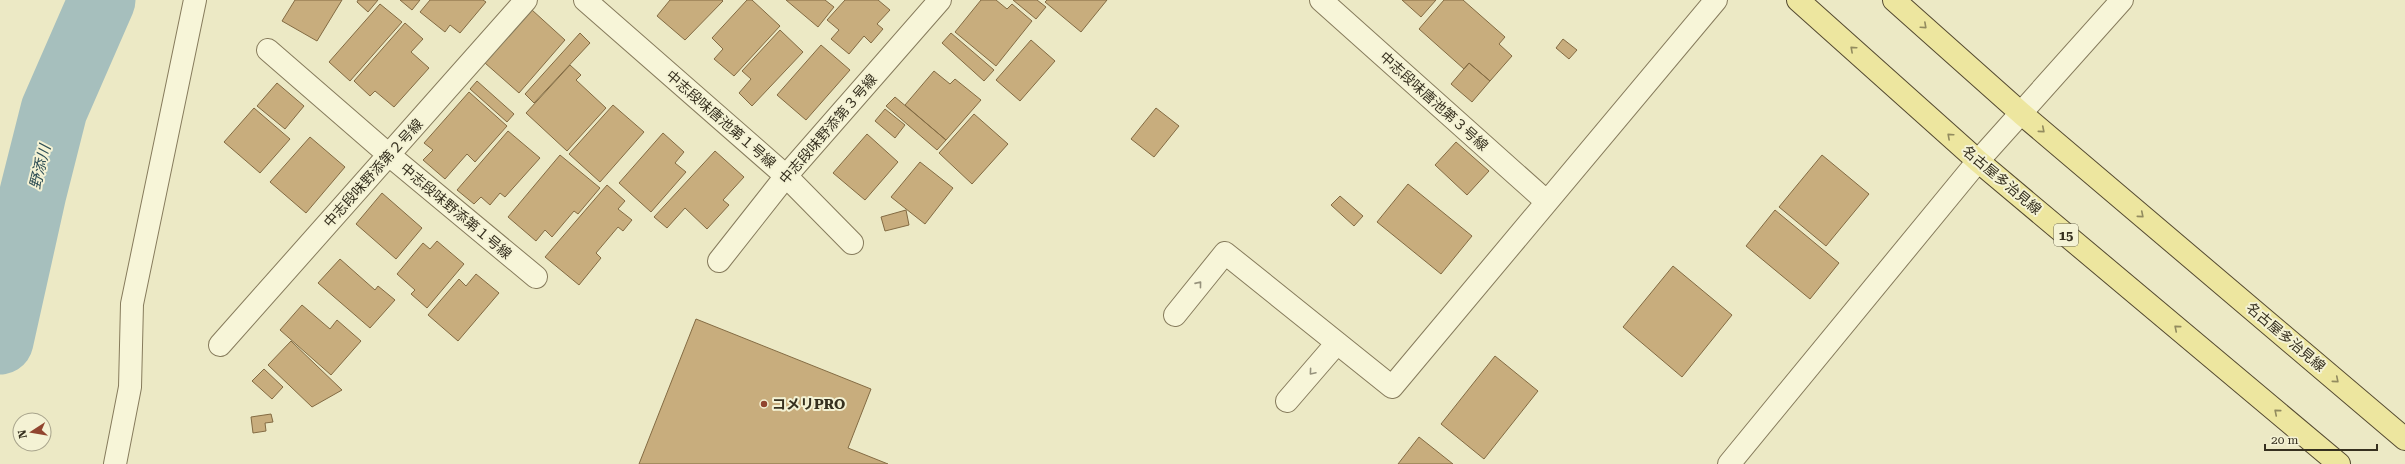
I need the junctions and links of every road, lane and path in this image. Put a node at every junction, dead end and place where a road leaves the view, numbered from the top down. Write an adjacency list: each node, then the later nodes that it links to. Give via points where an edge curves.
1 (195, 0): 24 (street, via 132,304 130,387)
2 (526, 0): 12 (street, 中志段味野添第２号線)
3 (585, 0): 14 (street, 中志段味唐池第１号線)
4 (940, 0): 14 (street, 中志段味野添第３号線)
5 (1321, 0): 15 (street, 中志段味唐池第３号線)
6 (1716, 0): 15 (street)
7 (1798, 0): 13 (main road, 名古屋多治見線 / 15, one-way to 7)
8 (1894, 0): 11 (main road, 名古屋多治見線, one-way to 11)
9 (2122, 0): 11 (street)
10 (268, 50): 12 (street, 中志段味野添第１号線)
11 (2022, 114): 13 (street); 23 (main road, 名古屋多治見線, one-way to 23)
12 (388, 155): 18 (street, 中志段味野添第１号線); 21 (street, 中志段味野添第２号線)
13 (1978, 161): 25 (street); 26 (main road, 名古屋多治見線 / 15, one-way to 13)
14 (786, 176): 16 (street, 中志段味唐池第１号線); 17 (street, 中志段味野添第３号線)
15 (1547, 202): 20 (street, via 1392,387)
16 (852, 243)
17 (719, 261)
18 (536, 277)
19 (1175, 315): 20 (street, one-way to 20, via 1225,253)
20 (1337, 343): 22 (street, one-way to 22)
21 (220, 345)
22 (1287, 401)
23 (2405, 439)
24 (115, 464)
25 (1729, 464)
26 (2339, 464)

